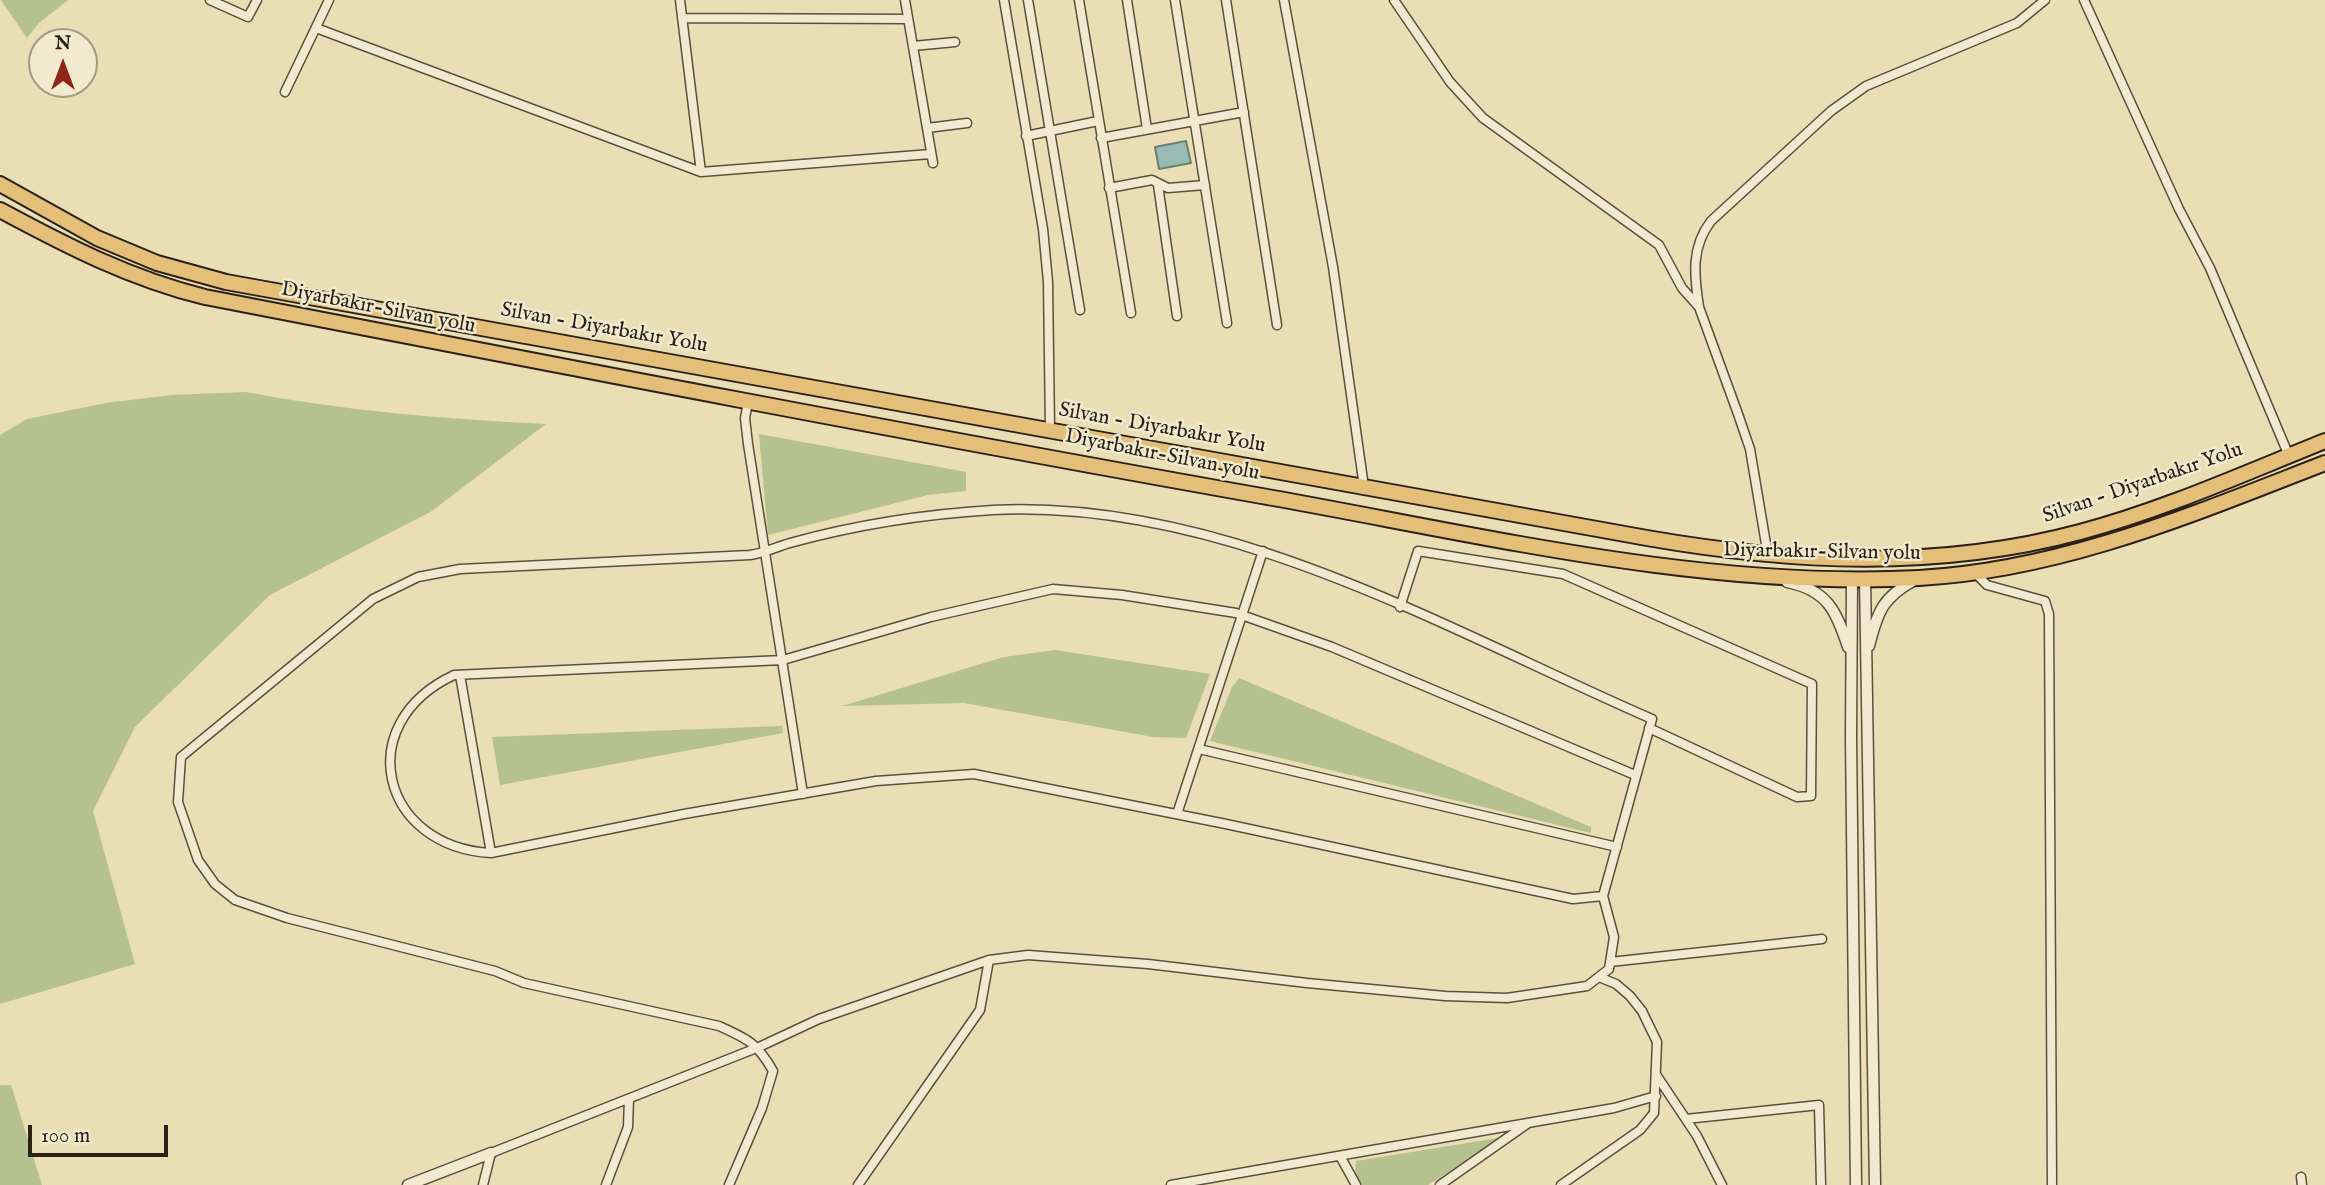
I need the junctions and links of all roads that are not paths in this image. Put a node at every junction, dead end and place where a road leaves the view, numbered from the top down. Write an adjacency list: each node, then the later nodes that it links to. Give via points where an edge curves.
1 (210, 0): 2 (street, via 248,17)
2 (257, 0)
3 (329, 0): 18 (street)
4 (680, 0): 16 (street)
5 (905, 0): 17 (street)
6 (1004, 0): 29 (street)
7 (1028, 0): 28 (street)
8 (1079, 0): 24 (street)
9 (1127, 0): 27 (street)
10 (1175, 0): 23 (street)
11 (1226, 0): 22 (street)
12 (1284, 0): 48 (street, via 1333,267)
13 (1394, 0): 37 (street, via 1450,82 1483,118 1659,245 1682,288)
14 (2045, 0): 37 (street, via 2017,23 1877,81 1831,111 1699,237 1695,277)
15 (2084, 0): 46 (street, via 2210,268)
16 (681, 18): 17 (street); 31 (street)
17 (908, 19): 20 (street)
18 (316, 29): 21 (street); 31 (street)
19 (955, 42): 20 (street)
20 (913, 46): 26 (street)
21 (285, 92)
22 (1244, 112): 23 (street); 42 (street)
23 (1195, 120): 27 (street); 34 (street)
24 (1098, 121): 28 (street); 30 (street)
25 (967, 122): 26 (street)
26 (927, 128): 31 (street, via 932,159)
27 (1147, 129): 30 (street)
28 (1048, 130): 29 (street); 38 (street)
29 (1026, 136): 44 (street, via 1048,282)
30 (1101, 138): 35 (street)
31 (701, 172)
32 (0, 184): 44 (highway, Silvan - Diyarbakır Yolu, via 97,238 157,263 226,282)
33 (1158, 185): 34 (street); 35 (street, via 1152,180); 40 (street)
34 (1205, 185): 41 (street)
35 (1109, 188): 39 (street)
36 (0, 210): 43 (highway, Diyarbakır-Silvan yolu, via 97,261 156,285)
37 (1699, 307): 51 (street, via 1750,449)
38 (1080, 310)
39 (1131, 313)
40 (1177, 316)
41 (1227, 323)
42 (1277, 325)
43 (748, 402): 50 (street, via 745,418); 53 (highway, Diyarbakır-Silvan yolu, via 1535,545)
44 (1050, 430): 48 (highway, Silvan - Diyarbakır Yolu)
45 (2325, 441): 46 (highway, Silvan - Diyarbakır Yolu)
46 (2289, 456): 51 (highway, Silvan - Diyarbakır Yolu, via 2127,517 2027,544 1971,554)
47 (2325, 463): 52 (highway, Diyarbakır-Silvan yolu, via 2139,535 2074,554)
48 (1364, 487): 51 (highway, Silvan - Diyarbakır Yolu)
49 (1263, 551): 50 (street, via 1193,531 1071,510 993,510 904,520); 56 (street, via 1303,563); 57 (street)
50 (766, 553): 59 (street); 74 (street, via 460,569 418,577 373,599 181,757 178,802 198,860 215,884 235,900 495,971 524,983 719,1026)
51 (1768, 556)
52 (1975, 572): 55 (highway, Diyarbakır-Silvan yolu); 95 (street, via 1987,585 2045,601 2049,614)
53 (1753, 576): 54 (highway, Diyarbakır-Silvan yolu); 58 (street, via 1809,586 1823,597 1843,631)
54 (1859, 578): 55 (highway, Diyarbakır-Silvan yolu); 58 (street); 60 (street)
55 (1919, 578): 60 (street, via 1887,599 1877,615)
56 (1400, 607): 62 (street, via 1651,719); 62 (street, via 1418,551 1563,574 1812,684 1811,796 1797,797)
57 (1244, 615): 59 (street, via 1053,589 931,617); 63 (street); 64 (street, via 1332,647)
58 (1851, 658): 93 (street)
59 (783, 660): 61 (street); 65 (street)
60 (1866, 660): 94 (street)
61 (460, 675): 68 (street); 68 (street, via 434,685 401,718 389,748 394,785 407,814 442,842)
62 (1649, 728): 64 (street)
63 (1199, 750): 66 (street); 67 (street)
64 (1635, 775): 67 (street)
65 (803, 794): 66 (street, via 890,779 974,774); 68 (street)
66 (1177, 814): 69 (street, via 1573,899)
67 (1617, 847): 69 (street)
68 (491, 853)
69 (1603, 896): 72 (street, via 1614,937)
70 (1822, 939): 72 (street)
71 (989, 960): 73 (street, via 1028,955 1507,998 1587,986); 74 (street, via 819,1019); 86 (street, via 980,1010)
72 (1610, 962): 73 (street)
73 (1599, 977): 75 (street, via 1616,984 1642,1011 1657,1042)
74 (759, 1047): 77 (street); 85 (street, via 773,1071)
75 (1657, 1076): 76 (street); 78 (street)
76 (1656, 1096): 79 (street); 90 (street, via 1649,1122)
77 (629, 1100): 80 (street); 84 (street, via 628,1127)
78 (1686, 1119): 91 (street); 92 (street, via 1819,1105)
79 (1529, 1122): 81 (street); 89 (street)
80 (491, 1153): 82 (street); 83 (street)
81 (1340, 1156): 87 (street); 88 (street)
82 (408, 1185)
83 (483, 1185)
84 (606, 1185)
85 (729, 1185)
86 (858, 1185)
87 (1171, 1185)
88 (1356, 1185)
89 (1440, 1185)
90 (1561, 1185)
91 (1722, 1185)
92 (1821, 1185)
93 (1856, 1185)
94 (1875, 1185)
95 (2052, 1185)

